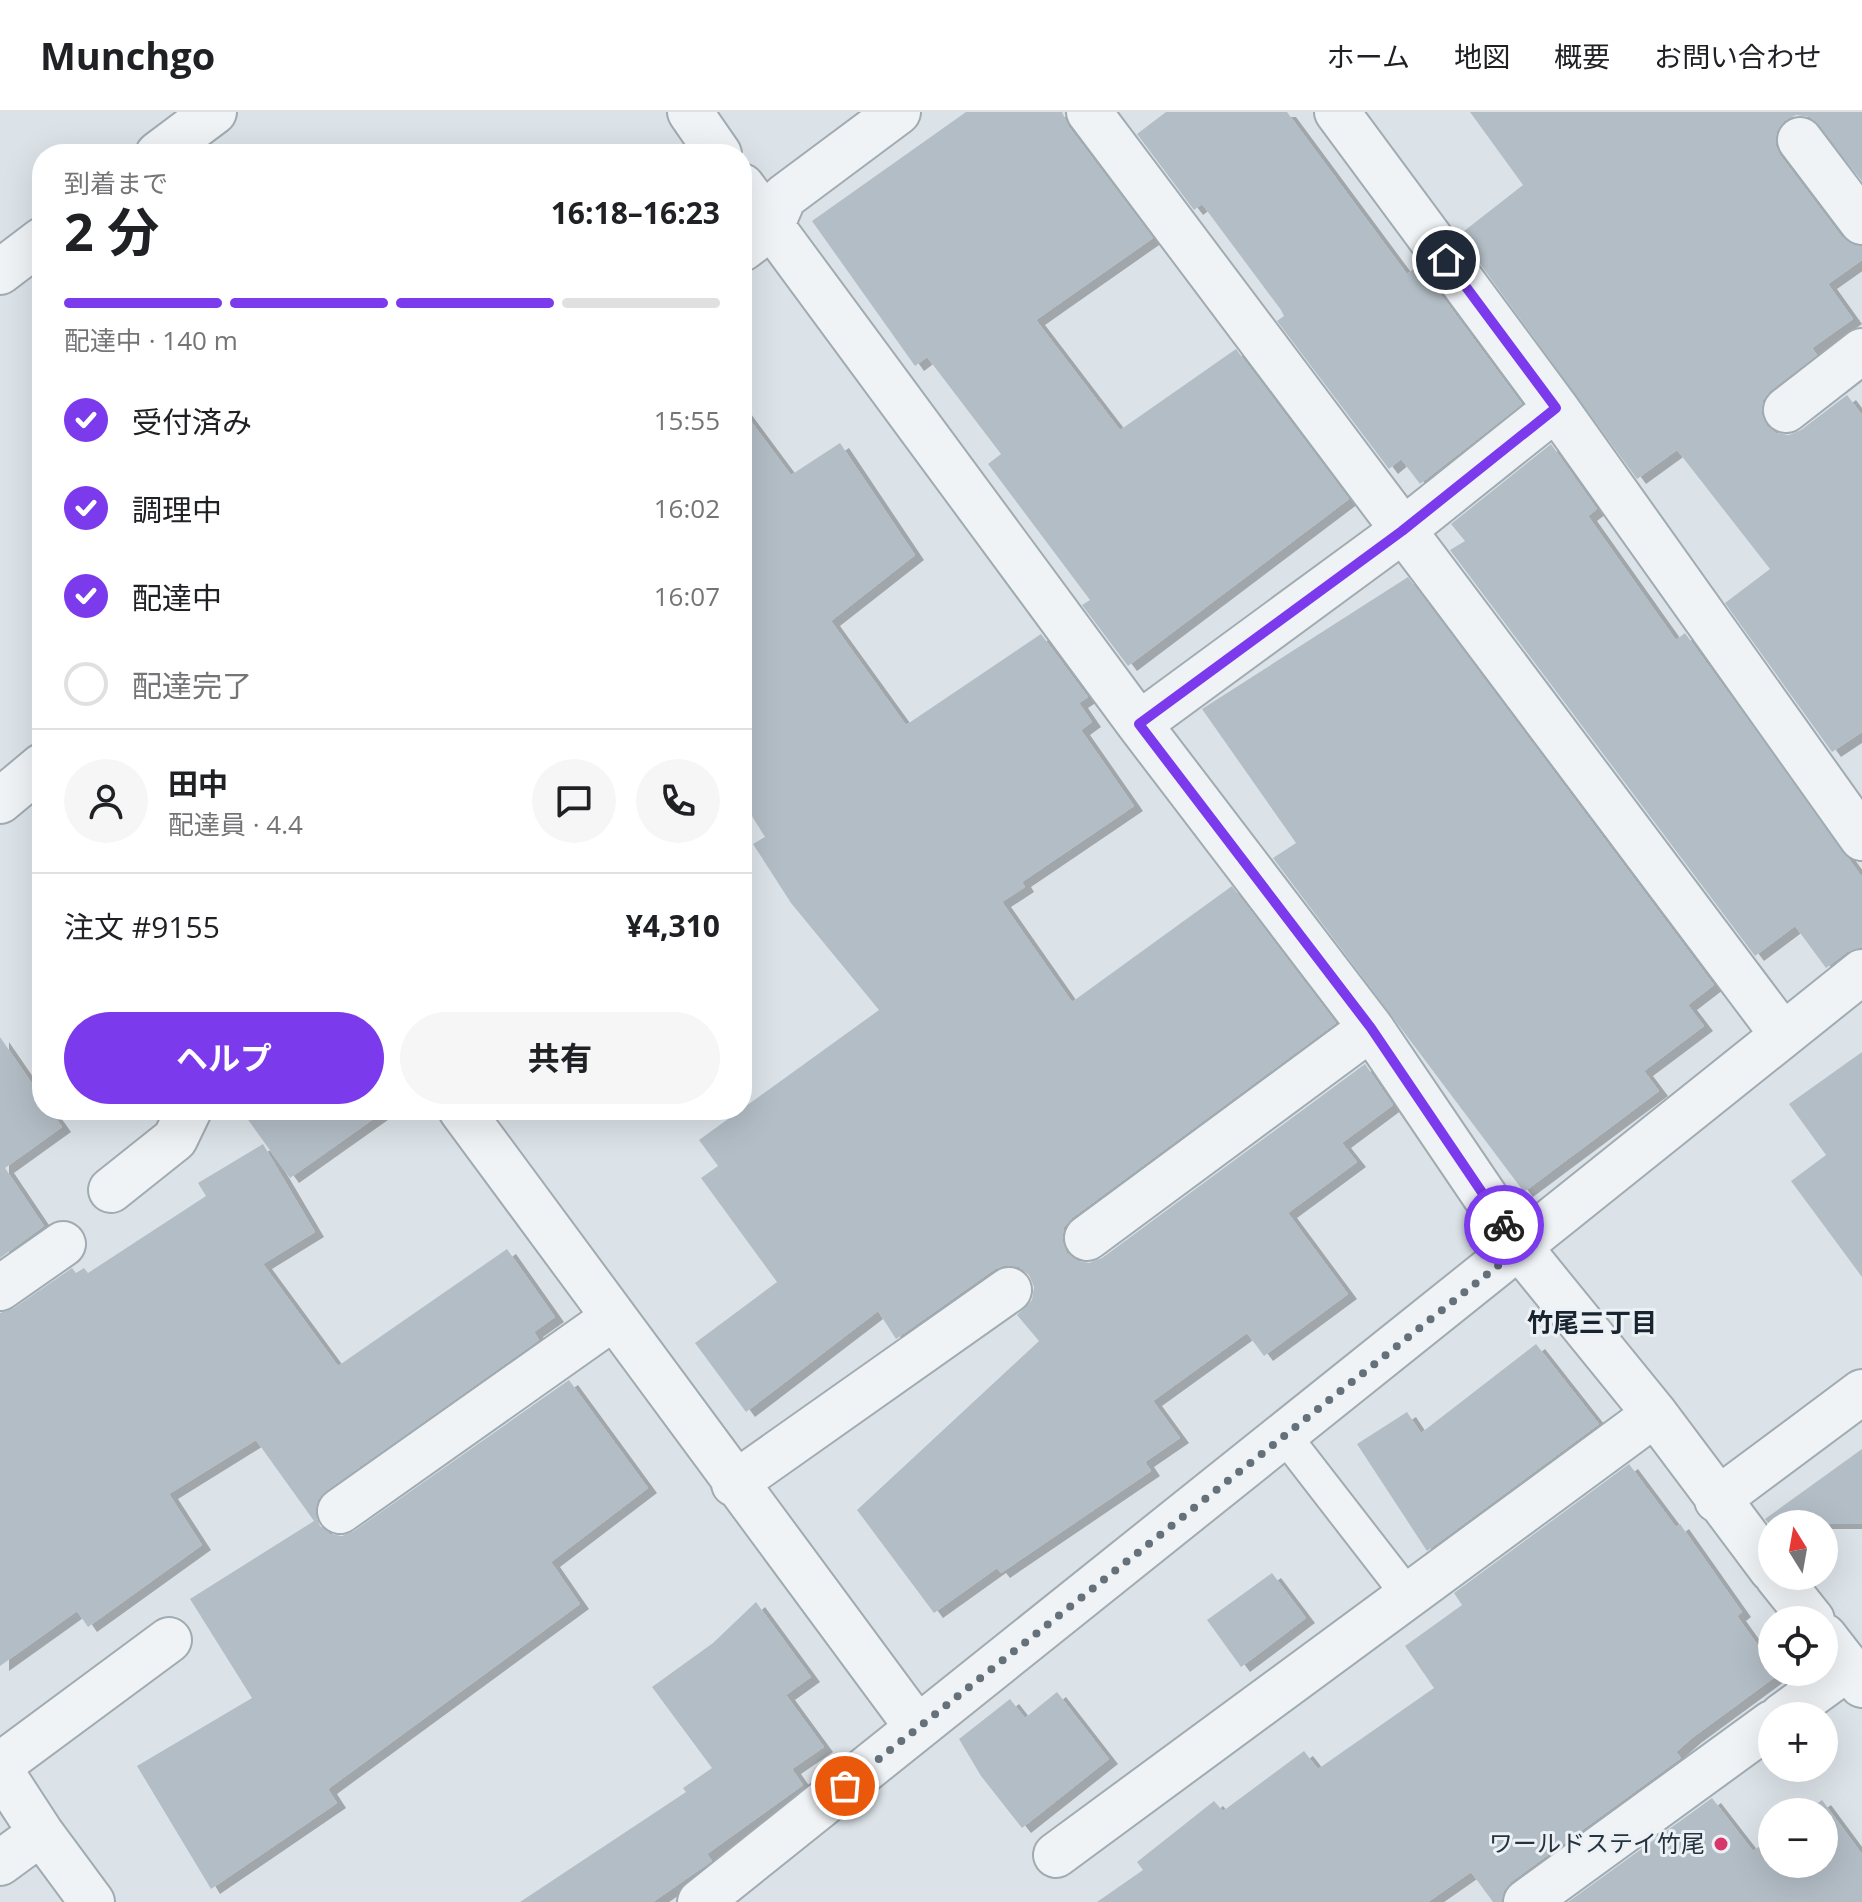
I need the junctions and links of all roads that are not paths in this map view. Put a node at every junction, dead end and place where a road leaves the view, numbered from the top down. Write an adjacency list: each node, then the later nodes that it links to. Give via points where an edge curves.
1 (214, 112): 7 (street)
2 (690, 112): 8 (street)
3 (898, 112): 10 (street, via 784,197)
4 (1089, 112): 16 (street)
5 (1337, 112): 14 (street)
6 (1800, 140): 9 (street)
7 (171, 144)
8 (712, 144)
9 (1862, 222)
10 (757, 238): 17 (street)
11 (32, 248): 12 (street)
12 (0, 272)
13 (1862, 351): 15 (street)
14 (1556, 408): 16 (street); 20 (street)
15 (1786, 410)
16 (1402, 531): 17 (street); 23 (street)
17 (1139, 724): 22 (street)
18 (32, 774): 19 (street)
19 (0, 801)
20 (1862, 838)
21 (1862, 972): 23 (street)
22 (1371, 1028): 27 (street); 29 (street)
23 (1783, 1035): 29 (street)
24 (184, 1120): 26 (street, via 175,1139)
25 (468, 1120): 32 (street)
26 (111, 1190)
27 (1087, 1238)
28 (63, 1244): 30 (street)
29 (1520, 1248): 34 (street); 35 (street)
30 (0, 1288)
31 (1009, 1290): 36 (street)
32 (613, 1318): 36 (street); 38 (street)
33 (1862, 1392): 37 (street)
34 (1655, 1414): 37 (street); 41 (street)
35 (1284, 1435): 41 (lane); 46 (street)
36 (734, 1484): 46 (street)
37 (1717, 1500): 39 (street)
38 (340, 1511)
39 (1758, 1552)
40 (1788, 1590): 42 (street)
41 (1408, 1595): 50 (street)
42 (1801, 1606)
43 (169, 1640): 48 (street)
44 (1845, 1663): 45 (street)
45 (1799, 1702)
46 (917, 1727): 53 (street)
47 (1758, 1733): 54 (street)
48 (0, 1767): 49 (street)
49 (41, 1833): 51 (street); 52 (street)
50 (1056, 1855)
51 (0, 1863)
52 (92, 1902)
53 (700, 1902)
54 (1526, 1902)

